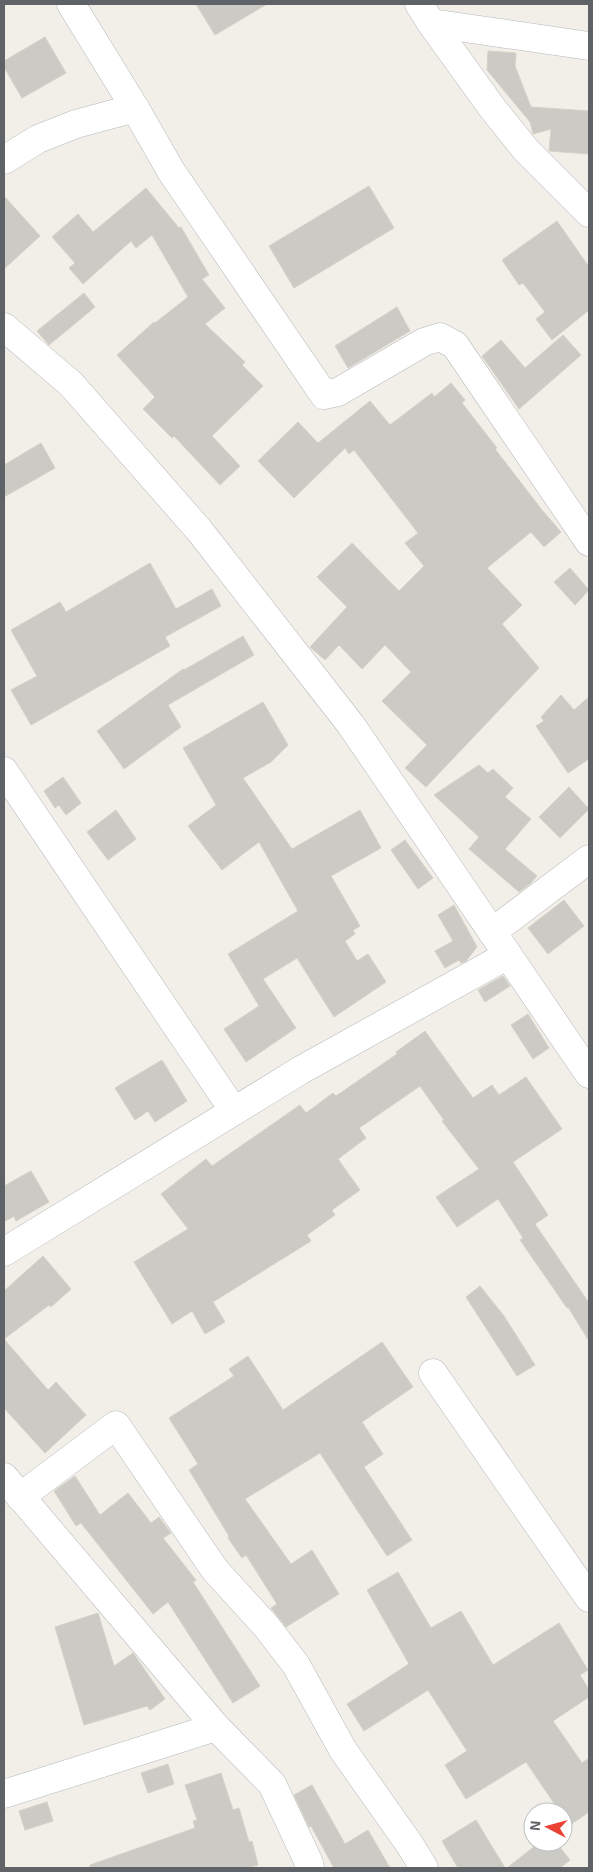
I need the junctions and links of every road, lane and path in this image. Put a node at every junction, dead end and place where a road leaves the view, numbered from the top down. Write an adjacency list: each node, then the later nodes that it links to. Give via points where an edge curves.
1 (71, 4): 4 (street)
2 (425, 13): 3 (street); 6 (street, via 493,110 526,150)
3 (589, 46)
4 (135, 108): 5 (street, via 60,130); 8 (street, via 171,171 324,395 338,392 424,342 440,337 454,345)
5 (4, 160)
6 (589, 213)
7 (4, 327): 11 (street, via 71,384 198,530 351,725)
8 (589, 542)
9 (4, 771): 14 (street)
10 (589, 859): 11 (street)
11 (492, 932): 12 (street)
12 (508, 955): 13 (street); 14 (street)
13 (589, 1074)
14 (234, 1111): 15 (street)
15 (4, 1252)
16 (433, 1373): 18 (street)
17 (12, 1487): 19 (street); 22 (street, via 116,1425 216,1570 296,1665 343,1750)
18 (589, 1598)
19 (216, 1727): 20 (street); 21 (street, via 272,1784)
20 (4, 1794)
21 (310, 1868)
22 (424, 1868)

